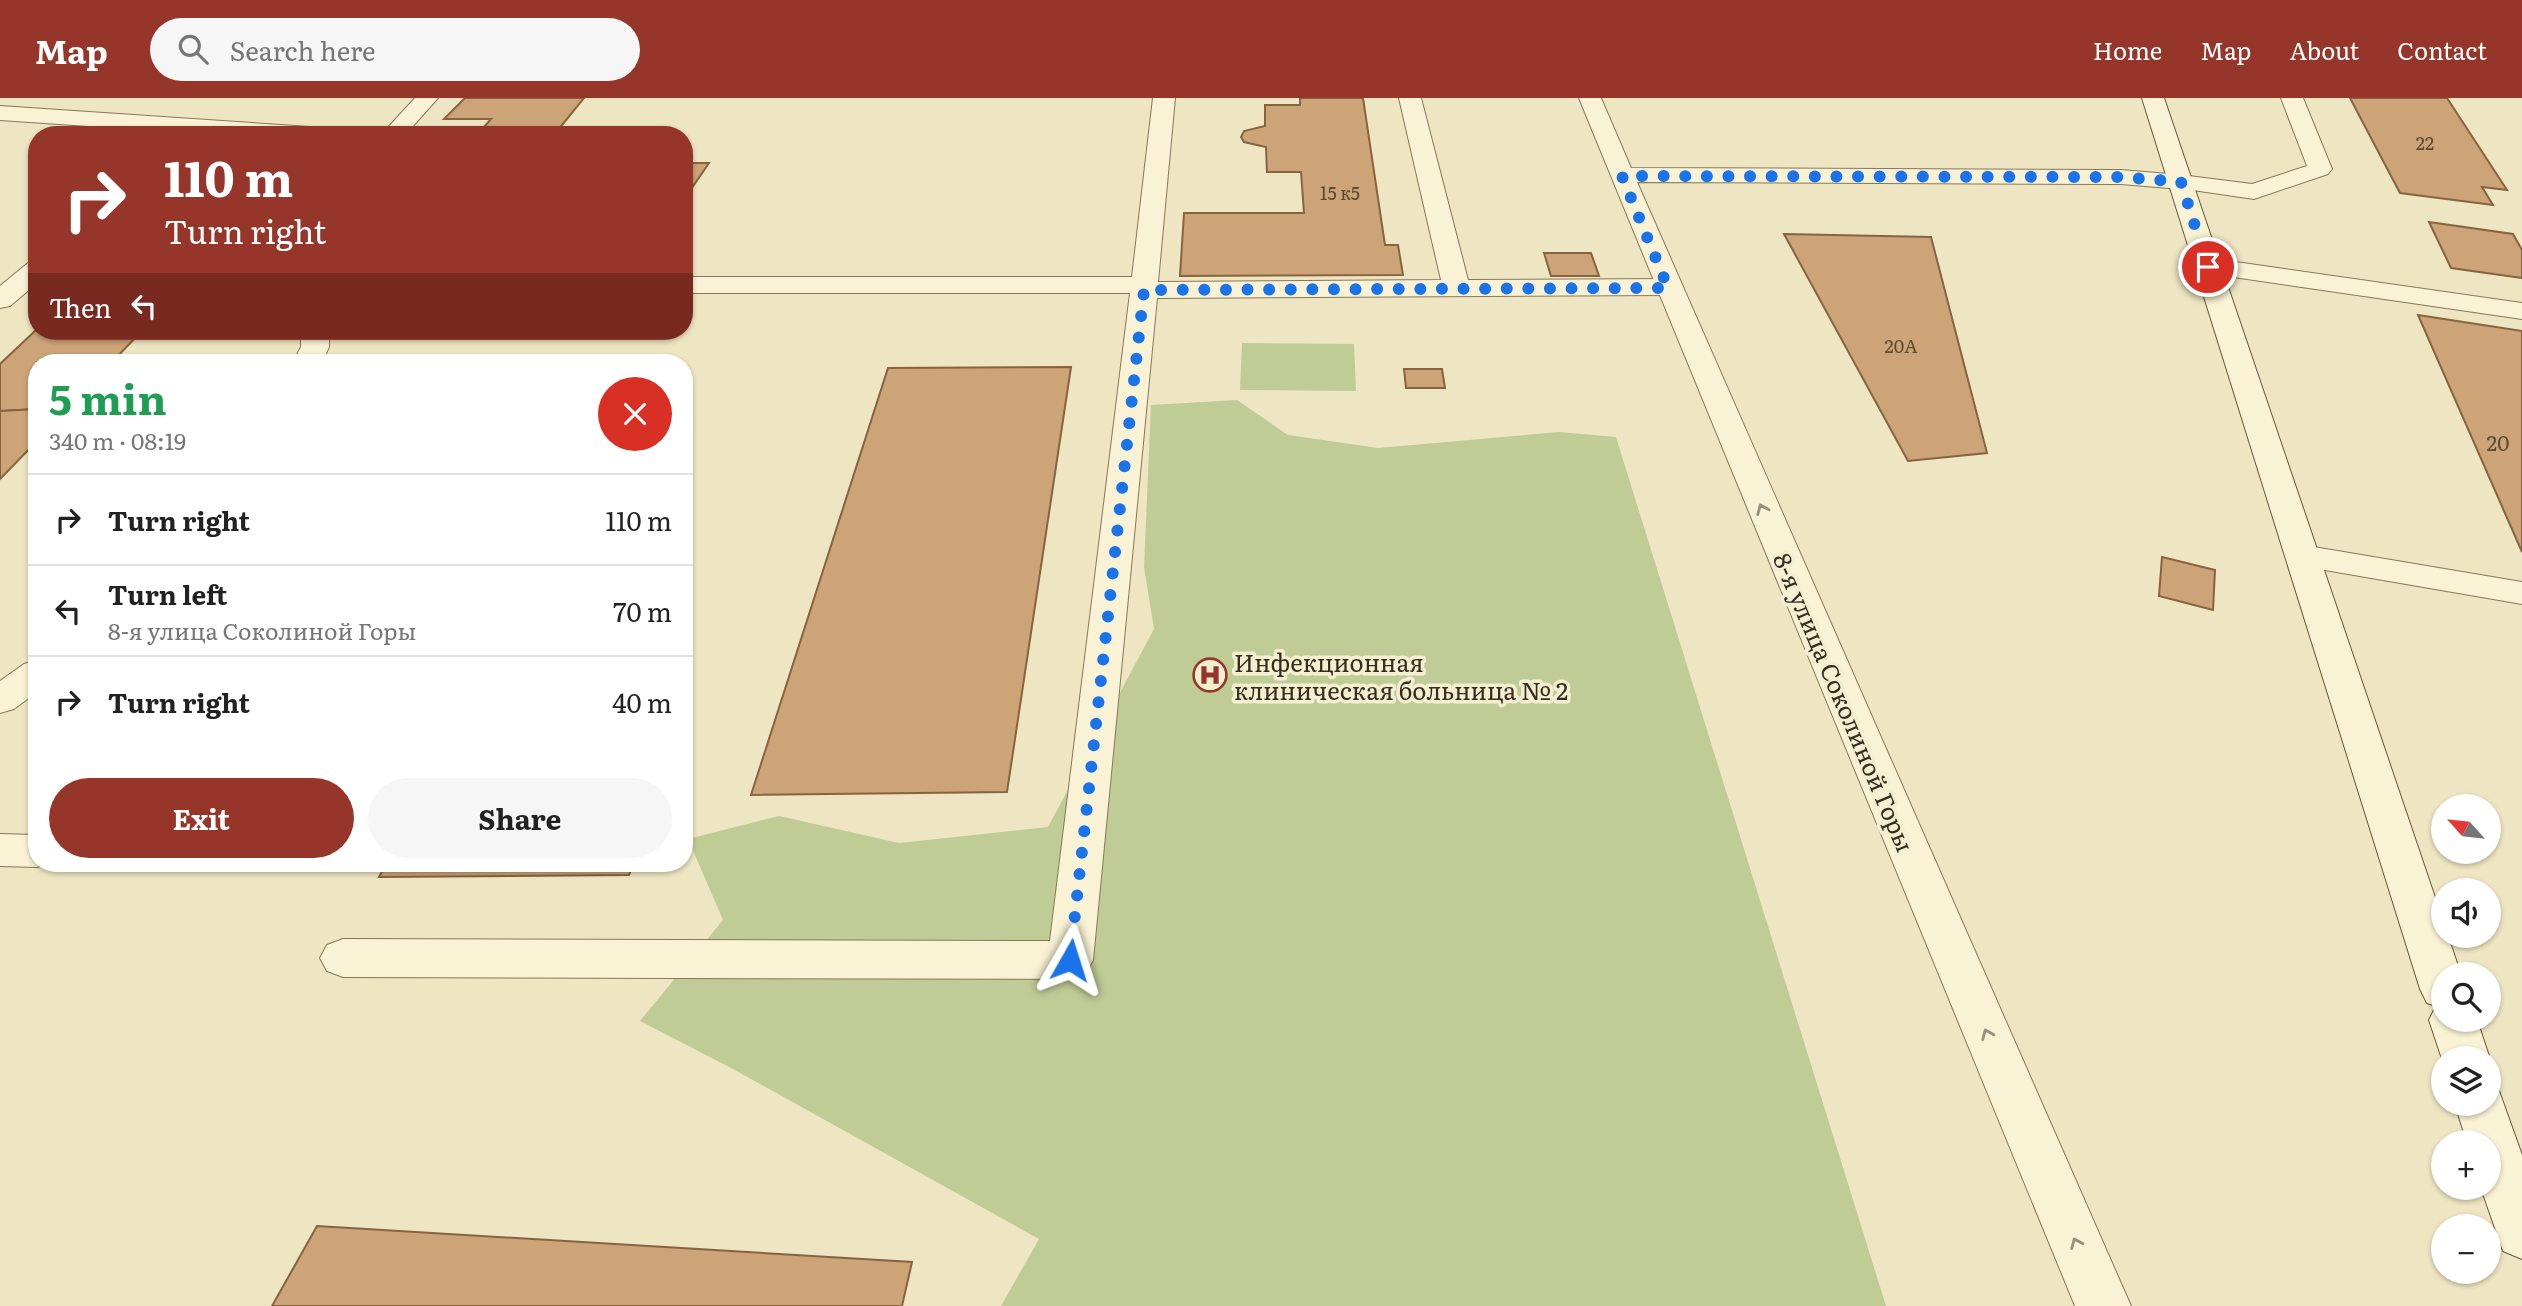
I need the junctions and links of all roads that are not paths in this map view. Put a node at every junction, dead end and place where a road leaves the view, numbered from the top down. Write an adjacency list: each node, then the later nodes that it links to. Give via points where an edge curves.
1 (426, 98): 9 (street)
2 (1164, 98): 15 (street)
3 (1410, 98): 17 (street)
4 (1590, 98): 10 (street, 8-я улица Соколиной Горы)
5 (2153, 98): 11 (street)
6 (2292, 98): 11 (street, via 2320,169 2254,192)
7 (0, 113): 8 (street)
8 (192, 126)
9 (400, 126)
10 (1622, 176): 11 (street, via 2107,177); 16 (street, 8-я улица Соколиной Горы)
11 (2181, 182): 12 (street)
12 (2208, 267): 19 (street); 20 (street)
13 (28, 277): 18 (street)
14 (693, 285): 15 (street)
15 (1144, 288): 17 (street); 26 (street, via 1070,960)
16 (1668, 288): 17 (street); 30 (street, 8-я улица Соколиной Горы, one-way to 16)
17 (1457, 289)
18 (0, 300)
19 (2522, 311)
20 (2302, 556): 21 (street); 27 (street)
21 (2522, 593)
22 (28, 680): 23 (street)
23 (0, 700)
24 (0, 850): 25 (street)
25 (28, 851)
26 (343, 958)
27 (2434, 962)
28 (2484, 1116): 29 (street)
29 (2522, 1233)
30 (2103, 1306)

